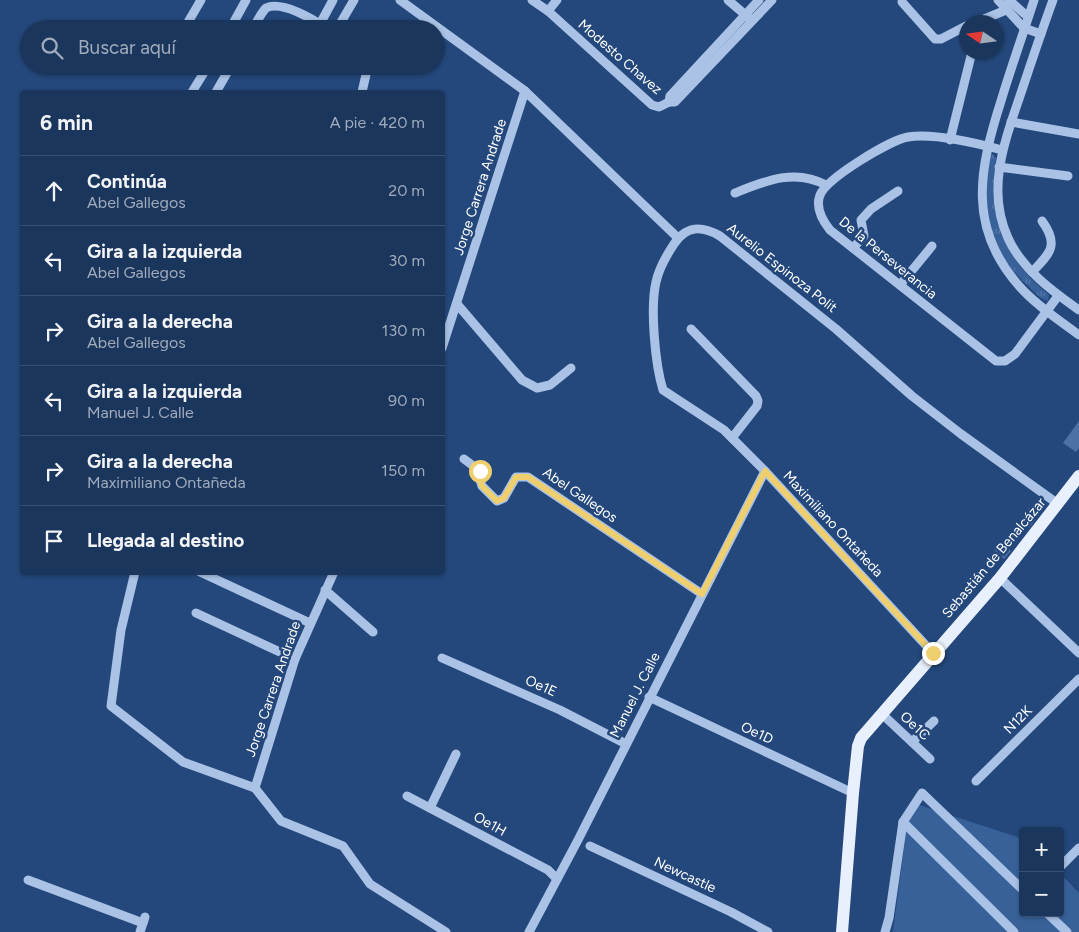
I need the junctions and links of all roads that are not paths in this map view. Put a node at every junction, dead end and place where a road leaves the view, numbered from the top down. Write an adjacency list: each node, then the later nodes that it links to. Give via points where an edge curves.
1 (201, 0): 21 (street)
2 (246, 0): 22 (street)
3 (333, 0): 25 (street)
4 (354, 0): 26 (street)
5 (400, 0): 27 (street)
6 (532, 0): 17 (street, Modesto Chavez)
7 (557, 0): 17 (street)
8 (728, 0): 19 (street)
9 (759, 0): 19 (street)
10 (772, 0): 19 (street)
11 (998, 0): 16 (street)
12 (1009, 0): 20 (street)
13 (1034, 0): 20 (street)
14 (1053, 0): 31 (street)
15 (902, 2): 29 (street, via 935,38 941,39)
16 (1006, 10): 18 (street); 28 (street)
17 (548, 11): 19 (street, Modesto Chavez, via 652,105 659,107 668,102 670,96)
18 (994, 15)
19 (748, 17)
20 (1028, 17): 28 (street)
21 (189, 20)
22 (235, 20)
23 (259, 20): 24 (street, via 266,8 277,4 290,7)
24 (313, 20)
25 (326, 20)
26 (342, 20)
27 (427, 20)
28 (1024, 28): 31 (street); 43 (street)
29 (959, 30)
30 (445, 33): 39 (street)
31 (1041, 34): 40 (street)
32 (970, 60): 42 (street)
33 (202, 75): 36 (street)
34 (226, 75): 37 (street)
35 (366, 75): 38 (street)
36 (193, 90)
37 (217, 90)
38 (362, 90)
39 (525, 91): 51 (street); 57 (street, Jorge Carrera Andrade)
40 (1011, 122): 41 (street); 44 (street)
41 (1079, 134)
42 (950, 140): 43 (street); 47 (street, via 926,136 903,138)
43 (986, 146): 44 (street); 59 (street, via 981,197 984,221 992,244 1021,288)
44 (1002, 150): 45 (street)
45 (999, 167): 46 (street); 54 (street, via 998,199 1002,222 1008,238)
46 (1068, 176)
47 (826, 186): 49 (street, via 799,177 784,176); 53 (street, De la Perseverancia, via 819,200 822,217 830,230)
48 (898, 191): 53 (street, via 861,220 864,236)
49 (735, 193)
50 (1042, 221): 54 (street, via 1052,234 1052,244)
51 (678, 238): 64 (street, Maximiliano Ontañeda, via 662,265 655,291 656,339 662,386 672,398 719,426); 68 (street, Aurelio Espinoza Polit, via 692,228 720,236 836,329 919,402)
52 (932, 246): 55 (street)
53 (853, 248): 55 (street, De la Perseverancia)
54 (1032, 272): 56 (street)
55 (900, 285): 59 (street, De la Perseverancia, via 999,362 1015,354)
56 (1058, 296): 58 (street); 59 (street, De la Perseverancia)
57 (457, 304): 62 (street, Jorge Carrera Andrade); 63 (street, via 522,380 537,388 550,385)
58 (1079, 310)
59 (1048, 312): 61 (street)
60 (691, 329): 64 (street, via 758,401)
61 (1079, 336)
62 (445, 339)
63 (571, 368)
64 (732, 438): 66 (street, Maximiliano Ontañeda)
65 (464, 459): 74 (street, Abel Gallegos, via 480,471 482,486 497,501 504,498 516,477 528,477)
66 (765, 471): 74 (street, Manuel J. Calle); 78 (street, Maximiliano Ontañeda)
67 (1079, 476): 68 (main road, Sebastián de Benalcázar)
68 (1058, 504): 72 (main road, Sebastián de Benalcázar)
69 (134, 575): 91 (street, via 121,630 111,706 183,762)
70 (206, 575): 76 (street)
71 (332, 575): 73 (street, Jorge Carrera Andrade)
72 (1000, 578): 78 (main road, Sebastián de Benalcázar); 79 (street)
73 (325, 590): 76 (street, Jorge Carrera Andrade); 77 (street)
74 (702, 594): 83 (street, Manuel J. Calle)
75 (196, 613): 81 (street)
76 (310, 623): 81 (street, Jorge Carrera Andrade)
77 (373, 632)
78 (933, 653): 84 (main road, Sebastián de Benalcázar)
79 (1079, 653)
80 (442, 658): 87 (street, Oe1E, via 560,710)
81 (295, 659): 91 (street, Jorge Carrera Andrade)
82 (1079, 679): 90 (street, N12K)
83 (649, 697): 87 (street, Manuel J. Calle); 92 (street, Oe1D)
84 (881, 713): 86 (street, Oe1C); 92 (main road, Sebastián de Benalcázar, via 858,746)
85 (934, 721): 86 (street)
86 (912, 742): 89 (street, Oe1C)
87 (626, 744): 99 (street, Manuel J. Calle)
88 (456, 754): 94 (street)
89 (930, 759)
90 (976, 780)
91 (255, 788): 104 (street, via 281,821 343,846 370,884)
92 (853, 793): 107 (main road, Sebastián de Benalcázar)
93 (407, 796): 94 (street, Oe1H)
94 (430, 808): 99 (street, Oe1H, via 548,870)
95 (902, 822): 101 (street, via 922,794); 108 (street); 109 (street)
96 (590, 846): 106 (street, Newcastle)
97 (1079, 848): 98 (street)
98 (1064, 863)
99 (557, 878): 105 (street, Manuel J. Calle)
100 (28, 880): 103 (street)
101 (1019, 886)
102 (1051, 917): 110 (street)
103 (142, 924)
104 (446, 932)
105 (529, 932)
106 (768, 932)
107 (842, 932)
108 (885, 932)
109 (1014, 932)
110 (1067, 932)

